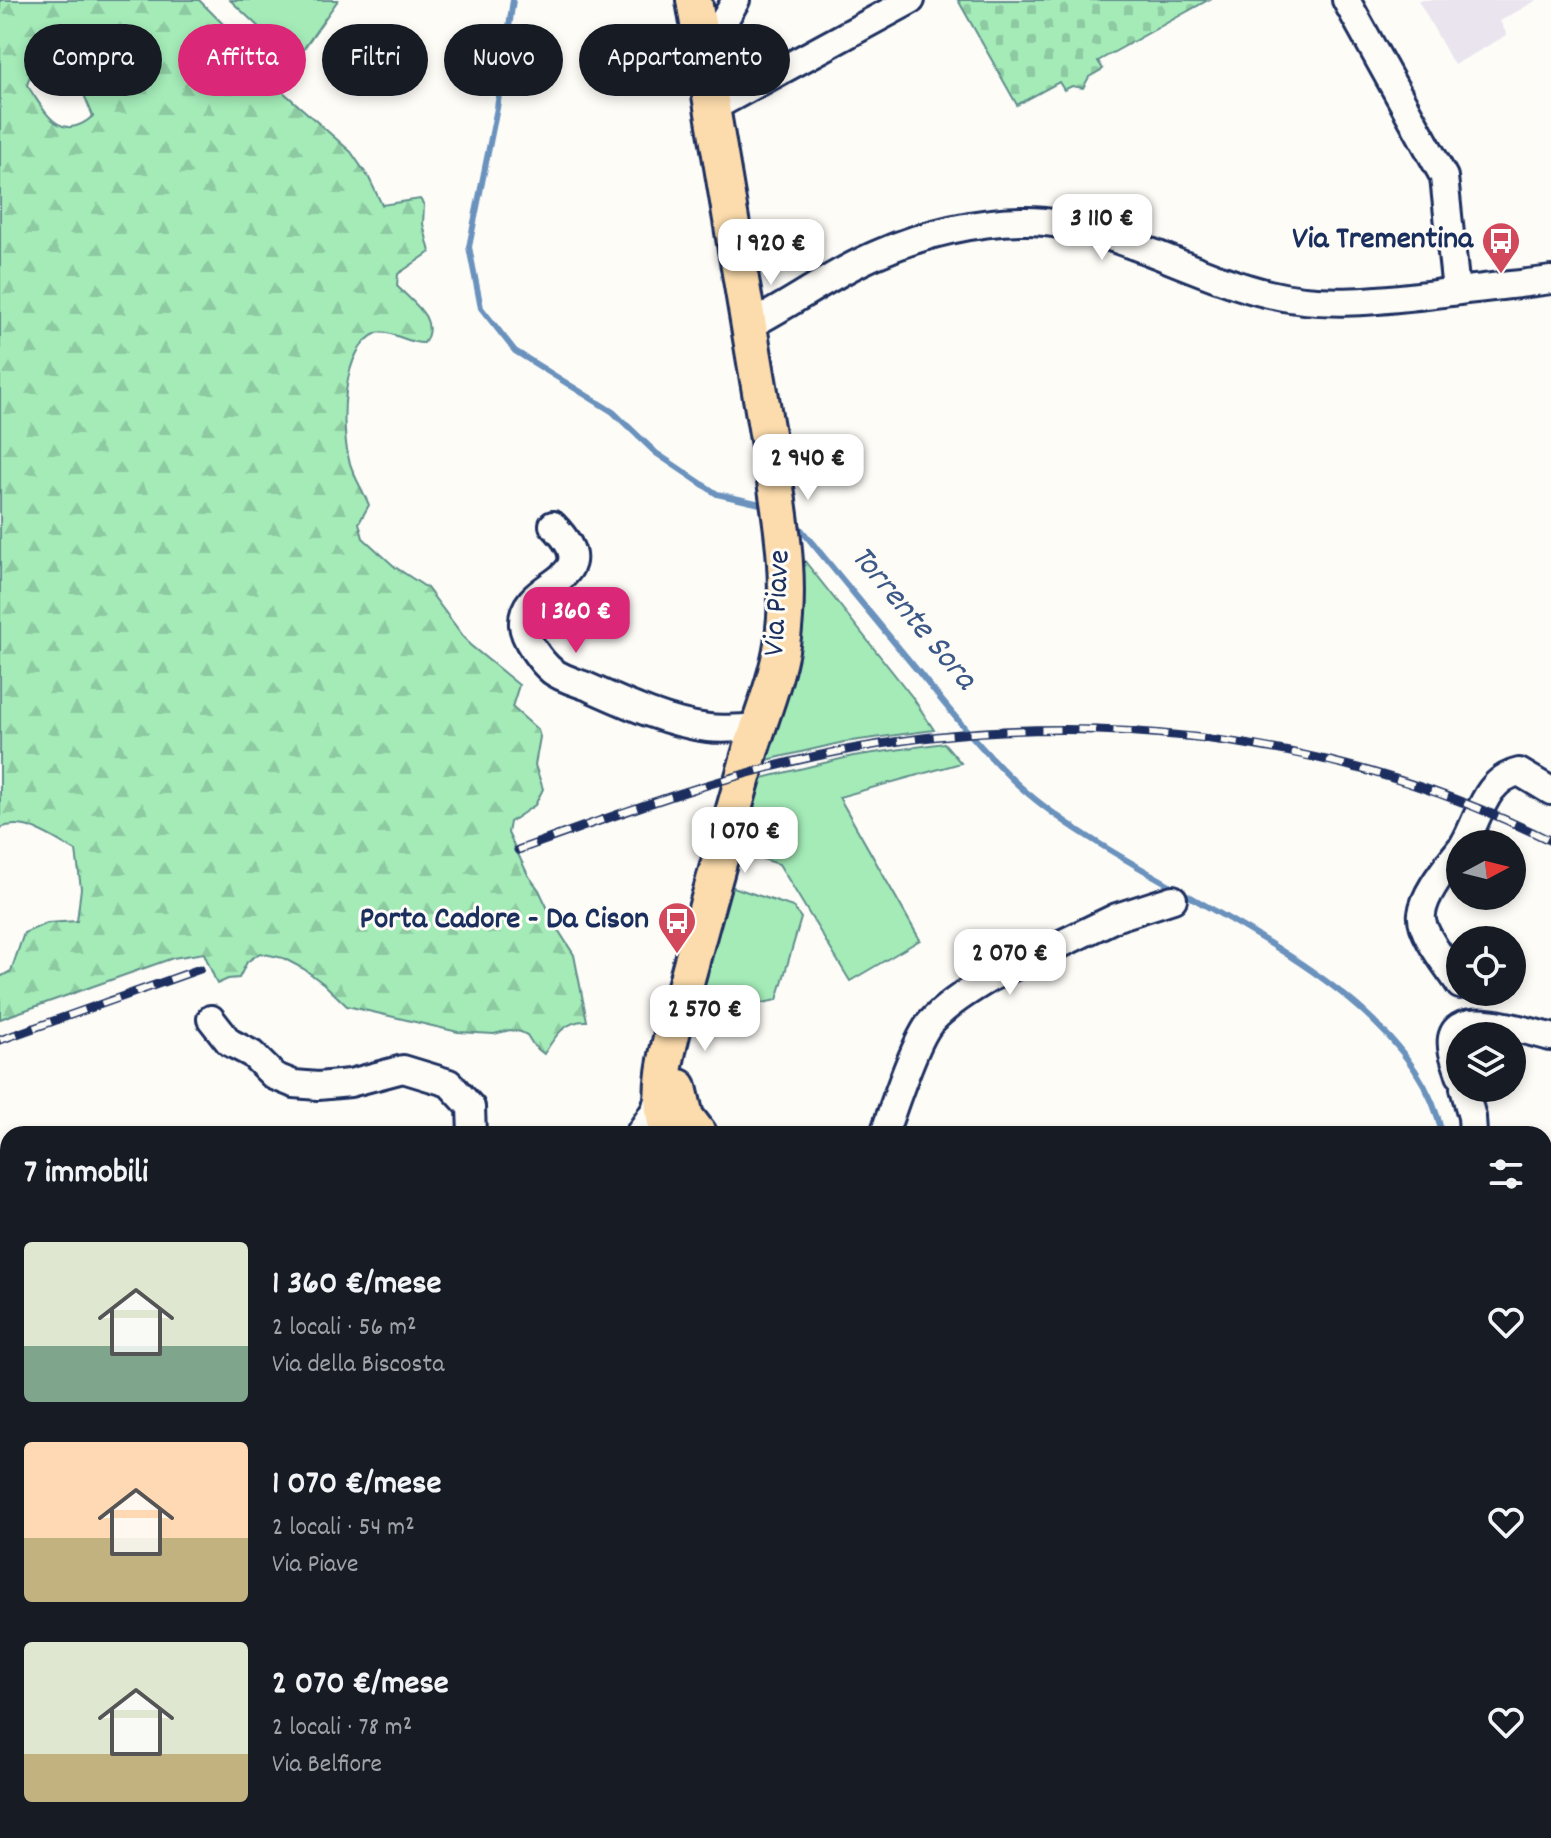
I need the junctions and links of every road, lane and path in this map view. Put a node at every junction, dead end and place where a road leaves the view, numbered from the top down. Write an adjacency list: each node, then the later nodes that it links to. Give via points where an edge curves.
1 (694, 0): 5 (main road, Via Piave)
2 (736, 0): 6 (street)
3 (911, 0): 8 (street)
4 (1346, 0): 10 (street, via 1444,177)
5 (698, 24)
6 (722, 24)
7 (710, 96): 8 (main road, Via Piave)
8 (712, 108): 11 (main road, Via Piave)
9 (1551, 280): 10 (street)
10 (1456, 291): 11 (street, via 1382,300 1301,300 1228,283 1069,226 1022,220 963,227 878,253)
11 (748, 326): 13 (main road, Via Piave, via 784,538 786,589 783,638)
12 (553, 525): 13 (street, via 568,540 573,558 568,571 524,608 523,628 554,673 687,724)
13 (758, 727): 24 (main road, Via Piave, via 680,1007)
14 (1551, 791): 15 (street, via 1519,772 1499,779)
15 (1470, 830)
16 (1446, 867): 18 (street, via 1421,913)
17 (1173, 899): 31 (street, via 1117,917 992,977 930,1023)
18 (1446, 963)
19 (1469, 1006): 21 (street)
20 (211, 1019): 26 (street, via 229,1042 252,1054 274,1076 294,1084 350,1083 403,1069 449,1083 471,1107)
21 (1475, 1021): 22 (street); 23 (street)
22 (1471, 1022)
23 (1551, 1037)
24 (673, 1089): 27 (street); 28 (main road, Via Piave, via 664,1107); 29 (street, Via Piave); 30 (main road)
25 (1468, 1102): 32 (street)
26 (472, 1126)
27 (644, 1126)
28 (665, 1126)
29 (676, 1126)
30 (693, 1126)
31 (887, 1126)
32 (1473, 1126)

